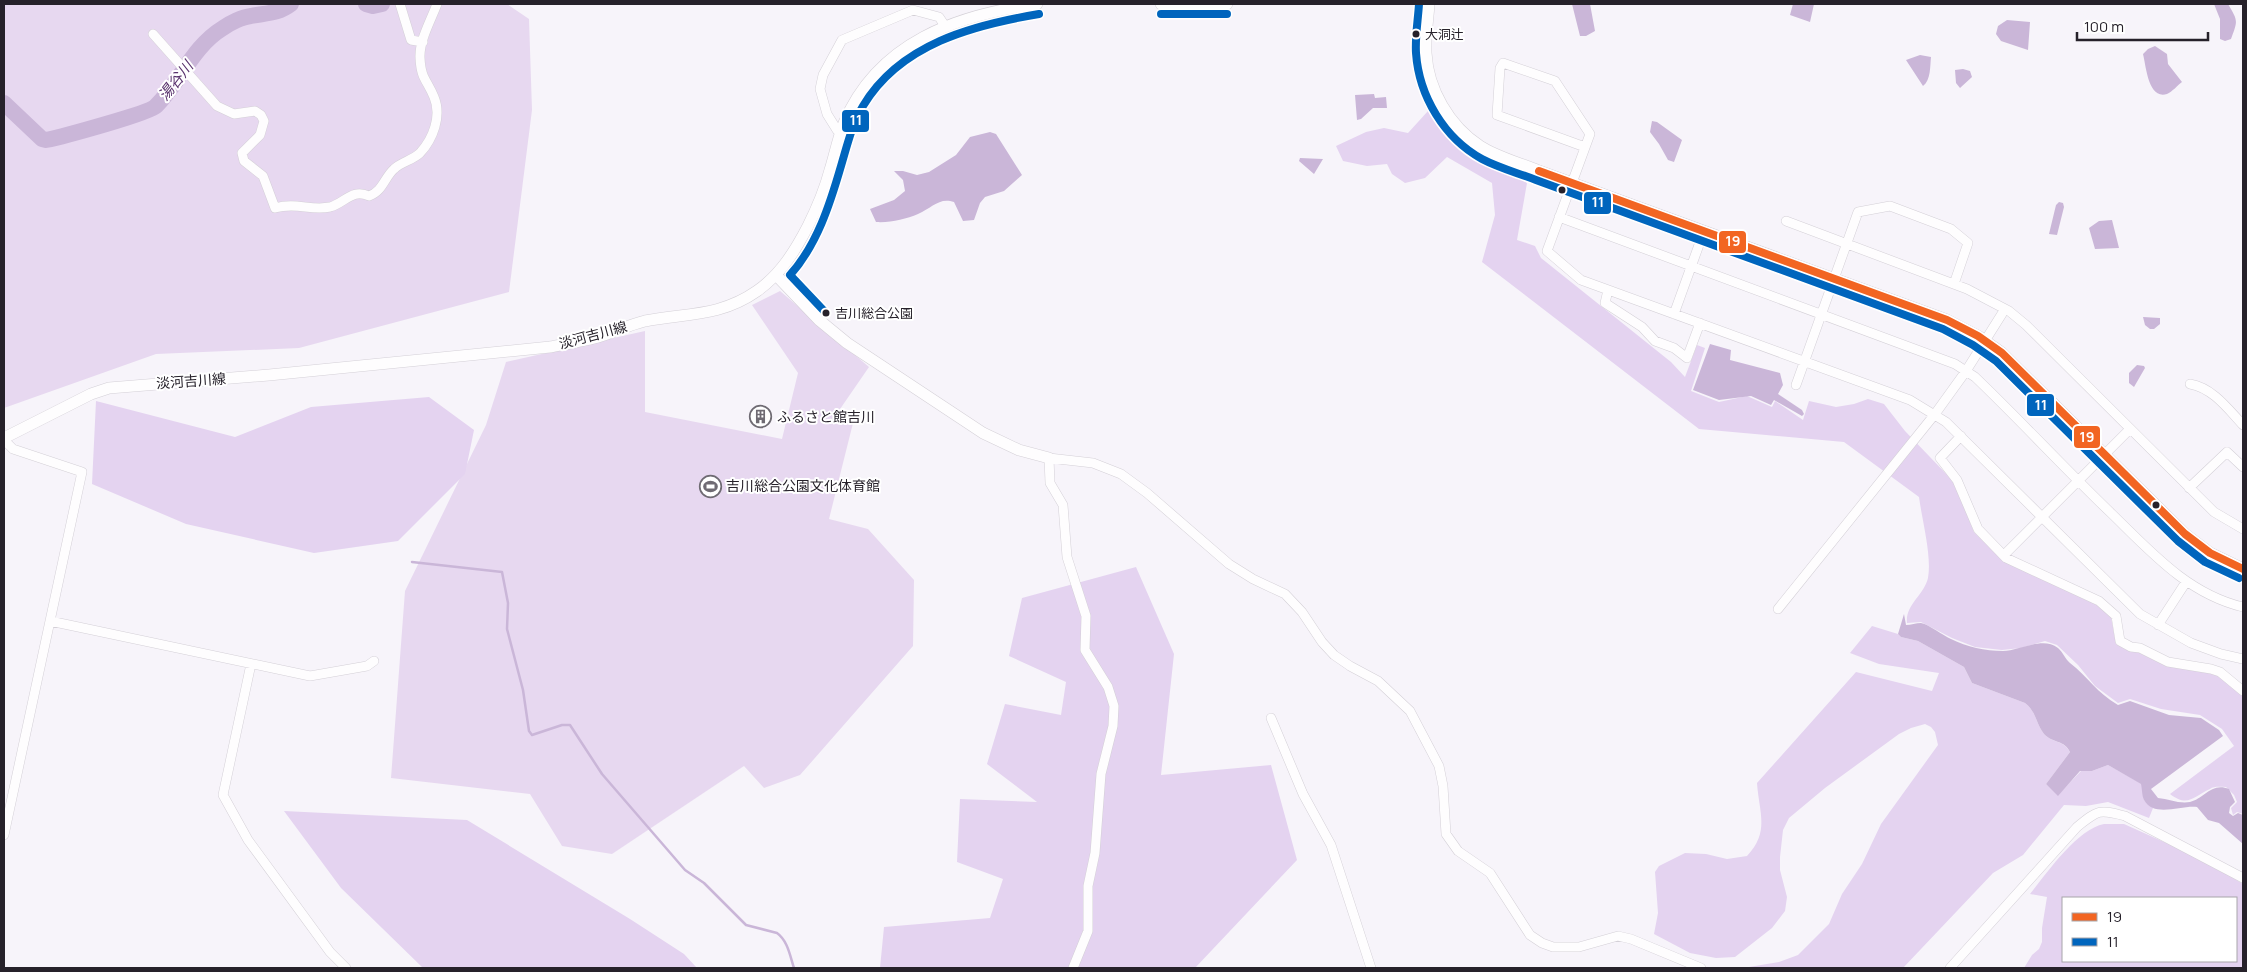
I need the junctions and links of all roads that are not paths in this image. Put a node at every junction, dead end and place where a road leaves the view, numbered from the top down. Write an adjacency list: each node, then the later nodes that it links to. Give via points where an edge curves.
1 (400, 4): 9 (street, via 411,40)
2 (437, 4): 9 (street)
3 (1037, 4): 7 (street, 淡河吉川線, via 990,11)
4 (1161, 4): 5 (street)
5 (1227, 4)
6 (1429, 4): 12 (street, via 1425,40 1427,65 1449,117 1480,146)
7 (945, 26): 10 (street, 淡河吉川線, via 901,50 881,67 852,106); 10 (street, via 939,17 914,10 842,40 823,75 820,89 827,114)
8 (153, 34): 9 (street, via 217,106 234,114 255,111 261,115 264,121 260,135 242,153 244,161 263,176 275,208 297,205 318,209 333,206 353,194 361,192 369,196 376,193 395,168 420,154 435,129 437,113 434,97 422,75 420,56)
9 (423, 42)
10 (841, 131): 18 (street, 淡河吉川線, via 813,216)
11 (1585, 147): 11 (street, via 1590,134 1555,81 1503,63 1497,115); 12 (street)
12 (1572, 183): 13 (street); 15 (street)
13 (1559, 217): 17 (street); 21 (street, via 1547,251 1581,280)
14 (1786, 222): 16 (street)
15 (1704, 231): 17 (street); 19 (street)
16 (1847, 244): 19 (street); 20 (street); 20 (street, via 1858,212 1890,206 1951,229 1968,243)
17 (1691, 266): 23 (street); 24 (street)
18 (776, 275): 35 (street, 淡河吉川線, via 758,291 726,308 647,321 550,347 108,388); 37 (street, via 819,320 847,343 983,432 1019,450)
19 (1835, 279): 24 (street); 26 (street, via 1948,320)
20 (1954, 284): 22 (street)
21 (1608, 290): 23 (street); 25 (street, via 1605,303 1642,327 1655,341 1674,348 1687,358)
22 (2005, 309): 26 (street); 33 (street, via 2026,325)
23 (1674, 314): 25 (street)
24 (1822, 315): 27 (street); 28 (street, via 1955,364)
25 (1700, 324): 27 (street)
26 (1984, 340): 28 (street); 36 (street)
27 (1804, 361): 30 (street); 31 (street, via 1910,400)
28 (1966, 371): 31 (street); 39 (street, via 1985,386)
29 (2190, 384): 32 (street, via 2202,386 2214,395)
30 (1796, 385)
31 (1935, 414): 34 (street); 47 (street)
32 (2243, 425)
33 (2130, 429): 36 (street); 40 (street)
34 (1961, 436): 41 (street); 43 (street, via 1940,458 1958,480 1978,529)
35 (4, 439): 48 (street, via 13,449 82,472)
36 (2104, 454): 39 (street); 44 (street, via 2185,534 2210,553)
37 (1049, 458): 58 (street, via 1050,483 1062,505 1067,557 1086,616 1085,650 1108,687 1114,706 1113,726 1101,774 1095,853 1088,886 1088,931); 60 (street, via 1093,463 1110,468 1134,483 1229,564 1285,594 1334,655 1378,681 1410,712 1439,766 1446,834 1458,851 1490,873 1530,935 1553,947 1579,946 1618,936)
38 (2243, 467): 40 (street, via 2227,452)
39 (2078, 482): 41 (street); 45 (street, via 2170,571)
40 (2189, 488): 42 (street, via 2214,512)
41 (2041, 518): 43 (street); 49 (street, via 2140,614)
42 (2243, 529)
43 (2004, 555): 53 (street, via 2100,601 2116,616 2120,641 2168,662 2211,668)
44 (2243, 568)
45 (2186, 582): 46 (street); 49 (street)
46 (2243, 607)
47 (1778, 609)
48 (50, 621): 52 (street); 55 (street)
49 (2158, 625): 50 (street, via 2192,643)
50 (2243, 659)
51 (374, 661): 52 (street, via 367,666 310,676)
52 (251, 664): 57 (street, via 223,795 248,840 330,952)
53 (2243, 691)
54 (1271, 718): 59 (street, via 1303,794 1331,845)
55 (4, 835)
56 (2243, 878): 61 (street, via 2125,816 2103,810 2092,814 2077,827)
57 (346, 968)
58 (1073, 968)
59 (1371, 968)
60 (1701, 968)
61 (1950, 968)

